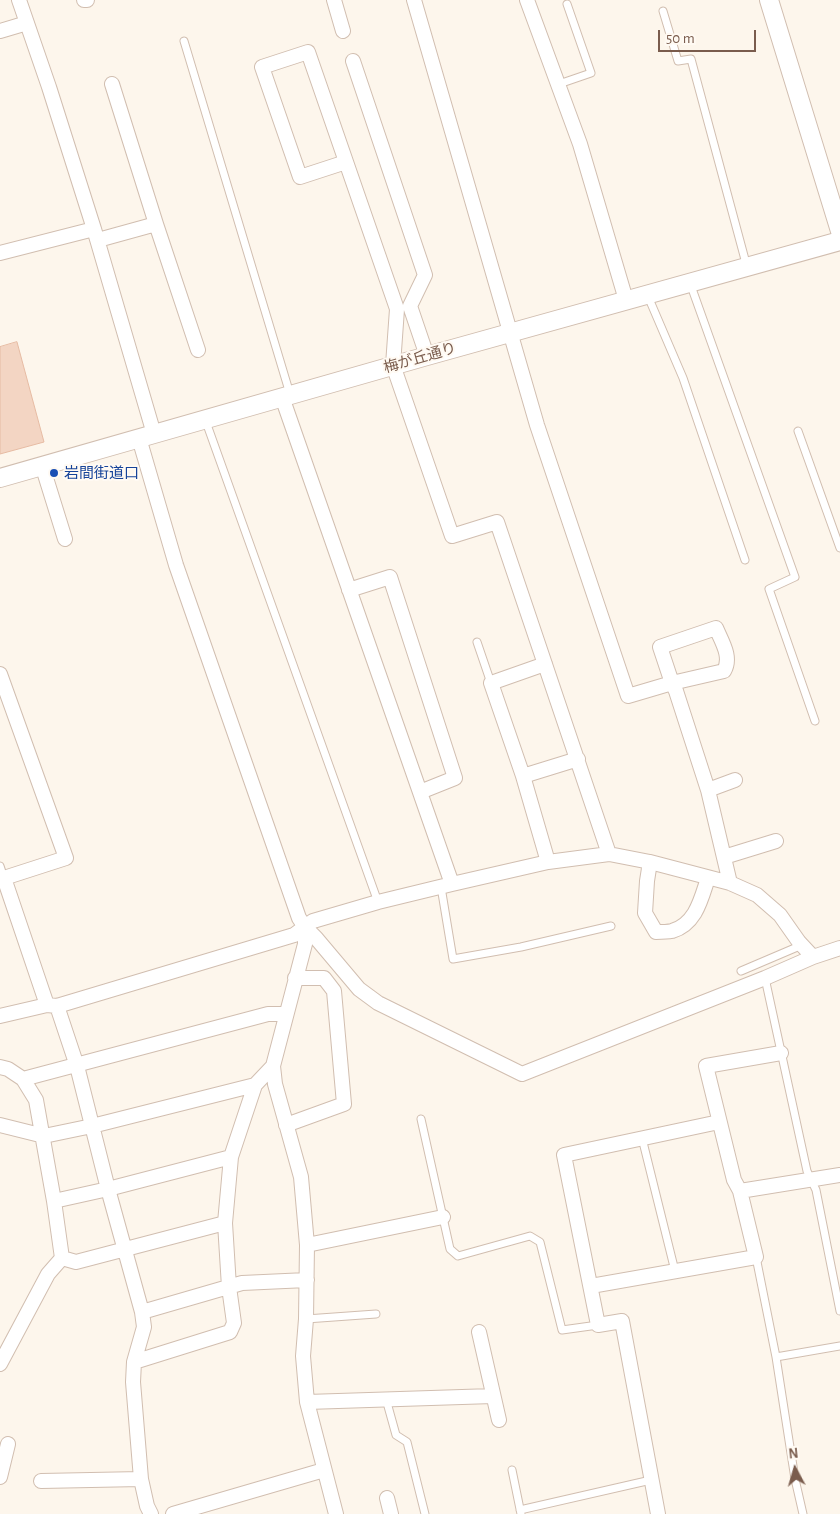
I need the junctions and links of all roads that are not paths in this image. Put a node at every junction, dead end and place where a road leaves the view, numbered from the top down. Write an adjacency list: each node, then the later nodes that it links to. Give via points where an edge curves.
1 (19, 0): 8 (street)
2 (334, 0): 10 (street)
3 (414, 0): 25 (street)
4 (527, 0): 14 (street)
5 (769, 0): 17 (street)
6 (567, 4): 14 (lane, via 592,73)
7 (663, 10): 21 (lane, via 678,61 691,59)
8 (27, 23): 9 (street); 18 (street)
9 (0, 31)
10 (343, 31)
11 (184, 41): 29 (lane)
12 (353, 61): 27 (street, via 425,275 410,306)
13 (112, 84): 16 (street)
14 (558, 84): 24 (street, via 580,144)
15 (346, 162): 15 (street, via 308,52 262,68 300,177); 28 (street, via 397,309)
16 (156, 224): 18 (street); 26 (street)
17 (840, 231)
18 (96, 234): 20 (street); 32 (street)
19 (840, 240): 21 (street, 梅が丘通り)
20 (0, 253)
21 (747, 268): 22 (street, 梅が丘通り)
22 (689, 282): 23 (street, 梅が丘通り); 44 (lane, via 795,577 769,589)
23 (647, 294): 24 (street, 梅が丘通り); 37 (lane, via 683,378)
24 (626, 300): 25 (street, 梅が丘通り)
25 (510, 332): 27 (street, 梅が丘通り); 43 (street, via 537,425 628,696)
26 (198, 350)
27 (427, 356): 28 (street, 梅が丘通り)
28 (393, 366): 29 (street, 梅が丘通り); 40 (street, via 452,536 497,522)
29 (286, 395): 30 (street, 梅が丘通り); 38 (street)
30 (205, 419): 32 (street, 梅が丘通り); 59 (lane)
31 (798, 431): 36 (lane)
32 (147, 436): 33 (street, 梅が丘通り); 61 (street, via 176,565)
33 (42, 465): 34 (street, 梅が丘通り); 35 (street)
34 (0, 478)
35 (65, 539)
36 (840, 548)
37 (745, 560)
38 (350, 590): 49 (street); 49 (street, via 390,577 455,778)
39 (477, 642): 42 (lane)
40 (545, 664): 42 (street); 45 (street)
41 (0, 674): 55 (street, via 66,858)
42 (491, 683): 46 (street)
43 (672, 683): 43 (street, via 724,672 728,656 716,628 660,647); 48 (street)
44 (815, 721)
45 (578, 759): 46 (street); 51 (street)
46 (523, 776): 53 (street)
47 (735, 780): 48 (street)
48 (708, 790): 52 (street)
49 (420, 792): 58 (street)
50 (776, 841): 52 (street)
51 (609, 854): 53 (street); 54 (street)
52 (724, 857): 57 (street)
53 (548, 862): 58 (street)
54 (650, 862): 56 (street); 56 (street, via 645,913 656,932 672,931 690,921 698,909)
55 (2, 872): 68 (street)
56 (708, 878): 57 (street)
57 (730, 883): 62 (street, via 757,894 780,915)
58 (446, 885): 59 (street); 60 (lane, via 453,959)
59 (378, 902): 61 (street)
60 (611, 926)
61 (304, 927): 66 (street, via 305,944); 67 (street, via 359,988 378,1003 522,1074); 68 (street, via 294,935)
62 (802, 945): 64 (street); 65 (lane)
63 (840, 948): 64 (street)
64 (813, 957): 67 (street)
65 (742, 971)
66 (295, 978): 69 (street); 80 (street, via 324,978 334,991 344,1104)
67 (765, 978): 71 (lane)
68 (52, 1006): 70 (street); 72 (street)
69 (286, 1014): 72 (street, via 268,1014); 73 (street)
70 (0, 1016)
71 (781, 1053): 78 (street, via 706,1066); 86 (lane)
72 (77, 1066): 75 (street); 81 (street)
73 (273, 1066): 76 (street); 80 (street)
74 (0, 1068): 75 (street, via 8,1069)
75 (23, 1079): 82 (street, via 36,1100)
76 (255, 1085): 81 (street); 84 (street)
77 (421, 1119): 90 (lane)
78 (719, 1122): 83 (street); 88 (street, via 734,1180)
79 (0, 1125): 82 (street)
80 (286, 1125): 92 (street, via 301,1177)
81 (92, 1126): 82 (street); 87 (street)
82 (44, 1136): 89 (street)
83 (642, 1138): 96 (lane); 98 (street, via 564,1155)
84 (231, 1157): 87 (street); 91 (street)
85 (840, 1175): 86 (street)
86 (811, 1180): 88 (street); 100 (lane, via 816,1190)
87 (108, 1189): 89 (street); 93 (street)
88 (740, 1191): 94 (street)
89 (54, 1202): 95 (street)
90 (443, 1217): 92 (street); 104 (lane, via 450,1249 458,1256 530,1236 540,1242 562,1330)
91 (225, 1223): 93 (street); 99 (street)
92 (307, 1245): 97 (street)
93 (126, 1250): 95 (street, via 76,1262); 101 (street)
94 (756, 1257): 96 (street); 107 (lane)
95 (62, 1258): 109 (street, via 48,1274)
96 (675, 1271): 98 (street)
97 (307, 1280): 99 (street, via 242,1283); 103 (street)
98 (591, 1286): 104 (street)
99 (229, 1288): 101 (street); 108 (street, via 234,1323 230,1332)
100 (840, 1311)
101 (142, 1312): 108 (street, via 144,1327)
102 (376, 1314): 103 (lane)
103 (306, 1319): 112 (street, via 303,1356)
104 (598, 1324): 120 (street, via 622,1321)
105 (479, 1332): 110 (street)
106 (840, 1346): 107 (lane)
107 (776, 1357): 129 (lane)
108 (134, 1362): 118 (street)
109 (0, 1364)
110 (493, 1396): 111 (street); 113 (street)
111 (386, 1399): 112 (street); 127 (lane, via 396,1435 407,1442)
112 (307, 1402): 115 (street)
113 (499, 1420)
114 (8, 1444): 117 (street)
115 (324, 1470): 124 (street); 125 (street)
116 (512, 1470): 122 (lane)
117 (0, 1477)
118 (141, 1478): 119 (street); 123 (street)
119 (41, 1480)
120 (651, 1480): 122 (lane); 128 (street)
121 (387, 1498): 126 (street)
122 (520, 1512)
123 (152, 1514)
124 (172, 1514)
125 (336, 1514)
126 (391, 1514)
127 (425, 1514)
128 (658, 1514)
129 (803, 1514)

